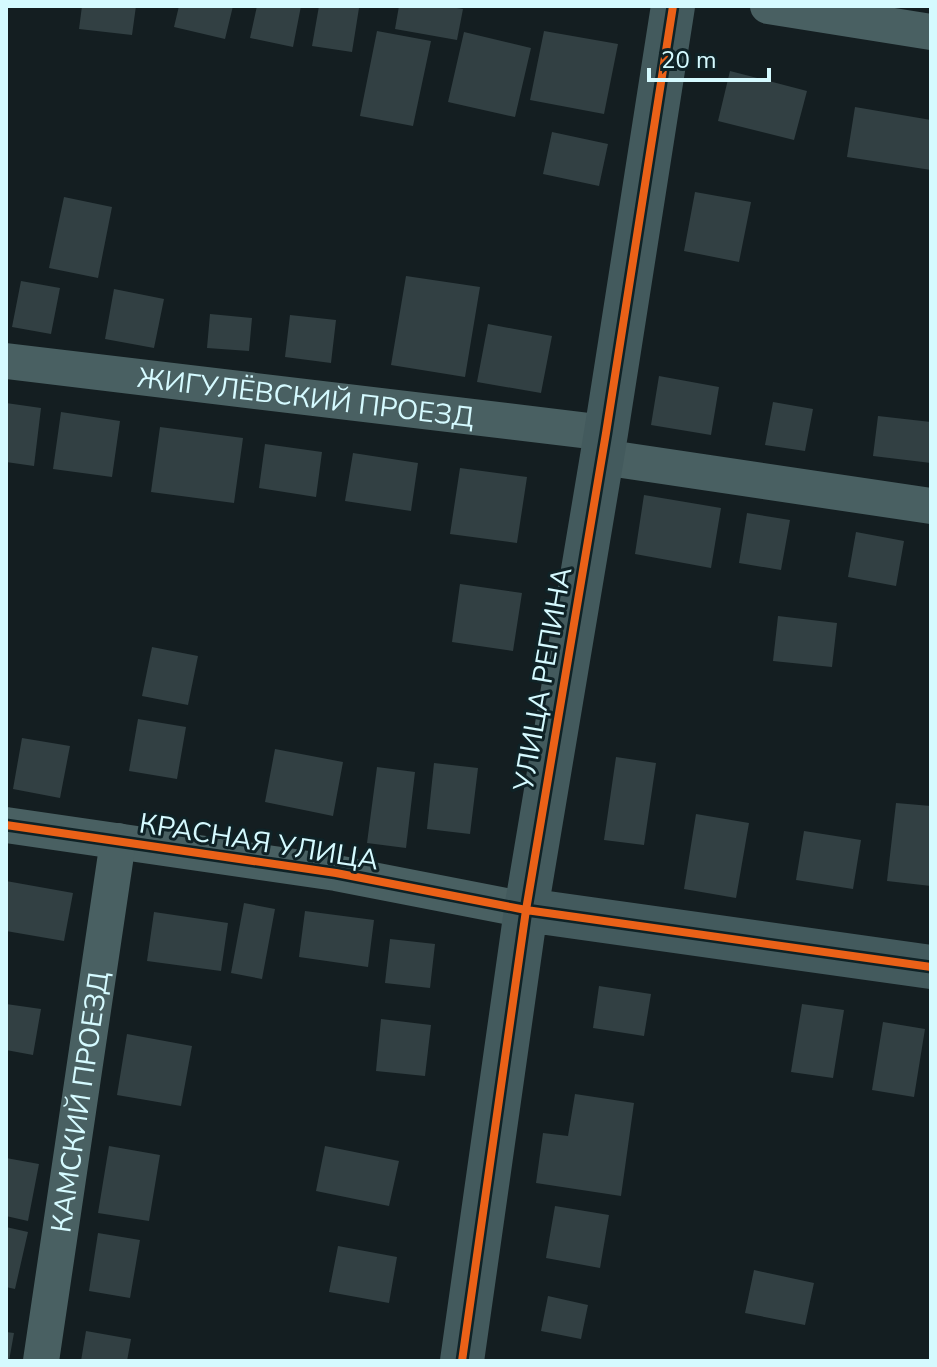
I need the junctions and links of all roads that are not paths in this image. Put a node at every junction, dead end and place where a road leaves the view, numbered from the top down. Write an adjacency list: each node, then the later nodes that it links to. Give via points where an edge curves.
1 (768, 6): 3 (street)
2 (663, 8): 5 (street, УЛИЦА РЕПИНА)
3 (931, 32)
4 (6, 361): 5 (street, ЖИГУЛЁВСКИЙ ПРОЕЗД)
5 (604, 445): 6 (street, ЖИГУЛЁВСКИЙ ПРОЕЗД); 9 (street, УЛИЦА РЕПИНА)
6 (931, 506)
7 (6, 825): 8 (street, КРАСНАЯ УЛИЦА)
8 (118, 841): 9 (street, КРАСНАЯ УЛИЦА, via 336,873); 11 (street, КАМСКИЙ ПРОЕЗД)
9 (526, 910): 10 (street, КРАСНАЯ УЛИЦА); 12 (street, УЛИЦА РЕПИНА)
10 (931, 967)
11 (41, 1361)
12 (462, 1361)

